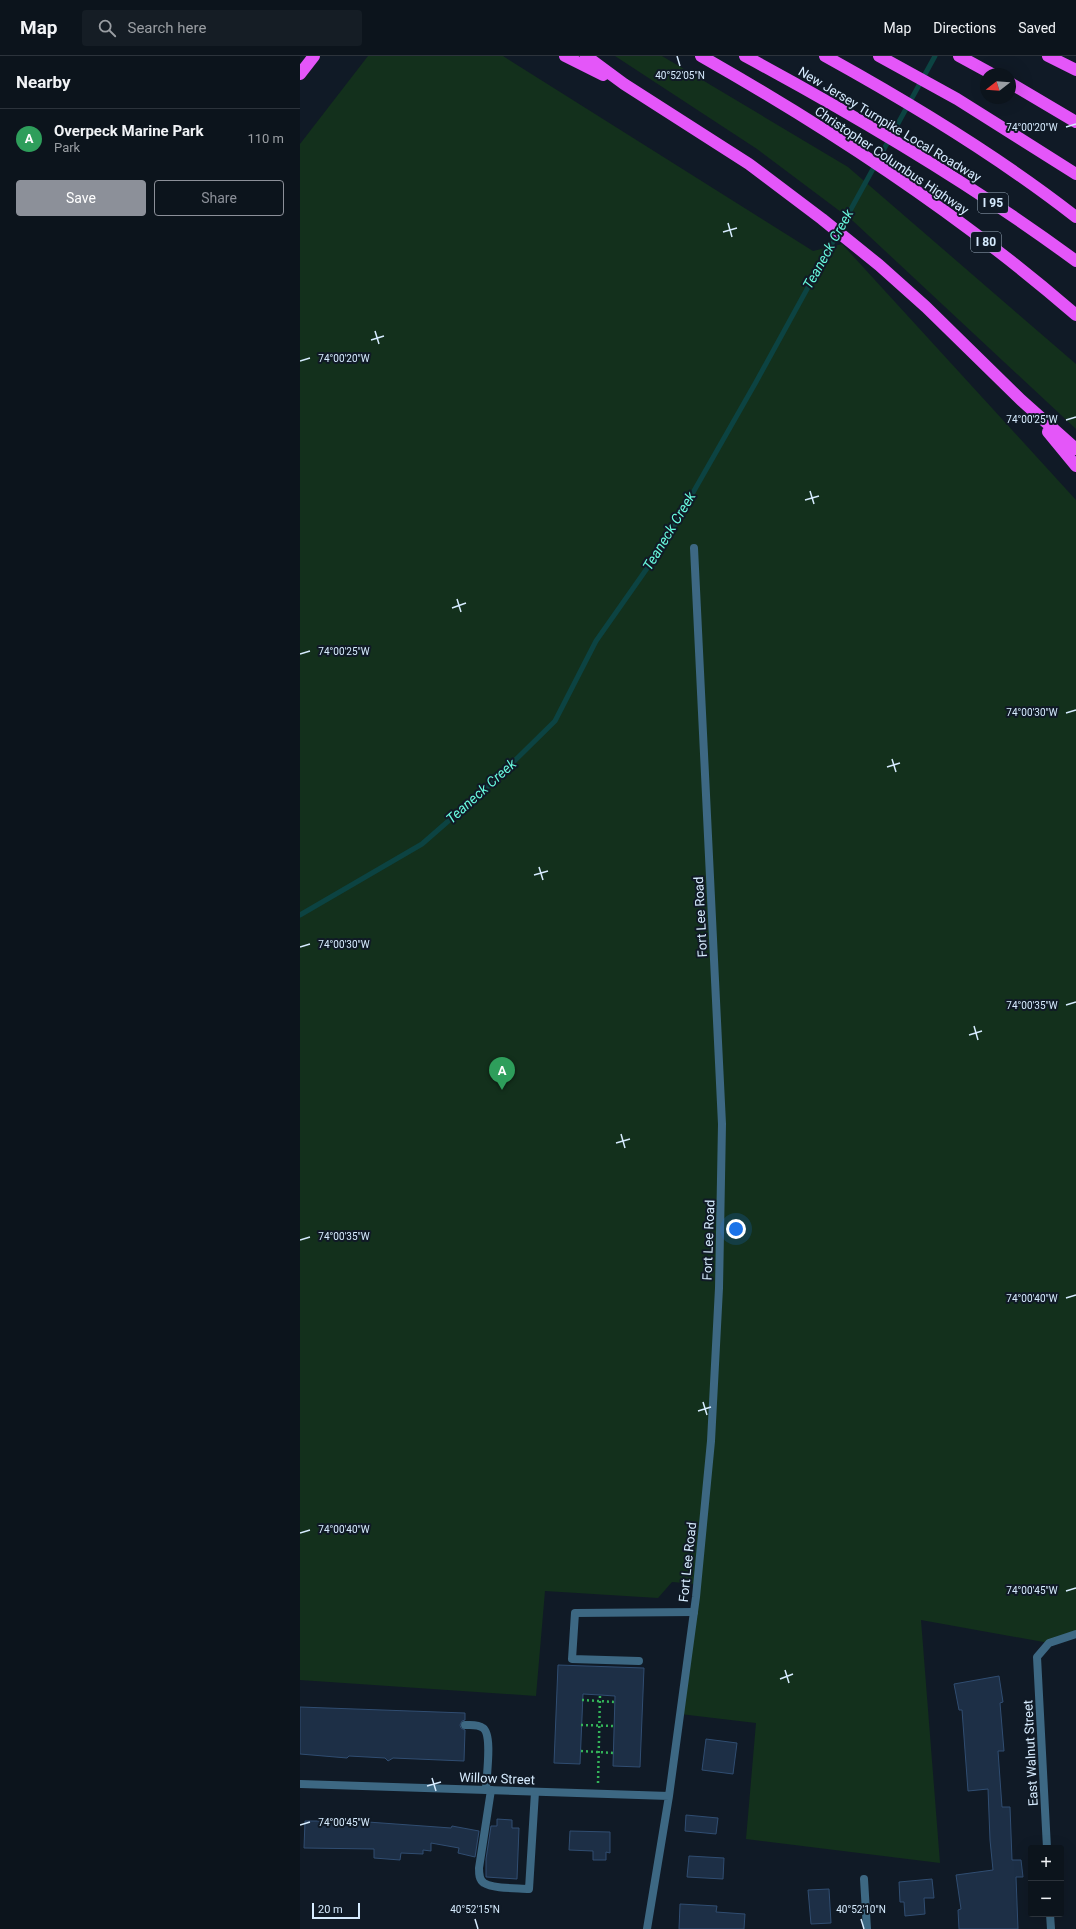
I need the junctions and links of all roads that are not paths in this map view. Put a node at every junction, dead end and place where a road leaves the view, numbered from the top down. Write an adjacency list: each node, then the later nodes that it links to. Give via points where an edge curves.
1 (314, 56): 12 (highway)
2 (565, 56): 13 (highway)
3 (586, 56): 13 (highway)
4 (701, 56): 19 (highway, Christopher Columbus Highway / I 80, via 893,174 986,242)
5 (745, 56): 18 (highway, New Jersey Turnpike Local Roadway / I 95, via 874,127 979,194)
6 (825, 56): 17 (highway, via 926,114 1015,172)
7 (879, 56): 16 (highway, via 940,89)
8 (959, 56): 10 (highway)
9 (1048, 56): 11 (highway)
10 (981, 68)
11 (1076, 70)
12 (300, 74)
13 (624, 84): 20 (highway, via 742,160 854,244 926,308)
14 (1016, 87): 15 (highway)
15 (1076, 122)
16 (1076, 174)
17 (1076, 217)
18 (1076, 261)
19 (1076, 315)
20 (1021, 400): 21 (highway); 22 (highway)
21 (1076, 449)
22 (1076, 466)
23 (694, 548): 24 (street, Fort Lee Road, via 722,1158 719,1288 711,1441)
24 (694, 1612): 26 (street, via 575,1612 572,1659); 31 (street, Fort Lee Road)
25 (1076, 1634): 32 (street, East Walnut Street, via 1049,1643 1037,1657)
26 (639, 1661)
27 (465, 1724): 29 (street, via 479,1726 487,1732)
28 (300, 1784): 29 (street, Willow Street)
29 (488, 1790): 30 (street, Willow Street); 30 (street, via 479,1868 481,1879 484,1883 494,1886 529,1889)
30 (535, 1792): 31 (street, Willow Street)
31 (668, 1796): 35 (street, Fort Lee Road)
32 (1047, 1845)
33 (864, 1879): 36 (street)
34 (1050, 1917): 37 (street)
35 (647, 1929)
36 (868, 1929)
37 (1051, 1929)

